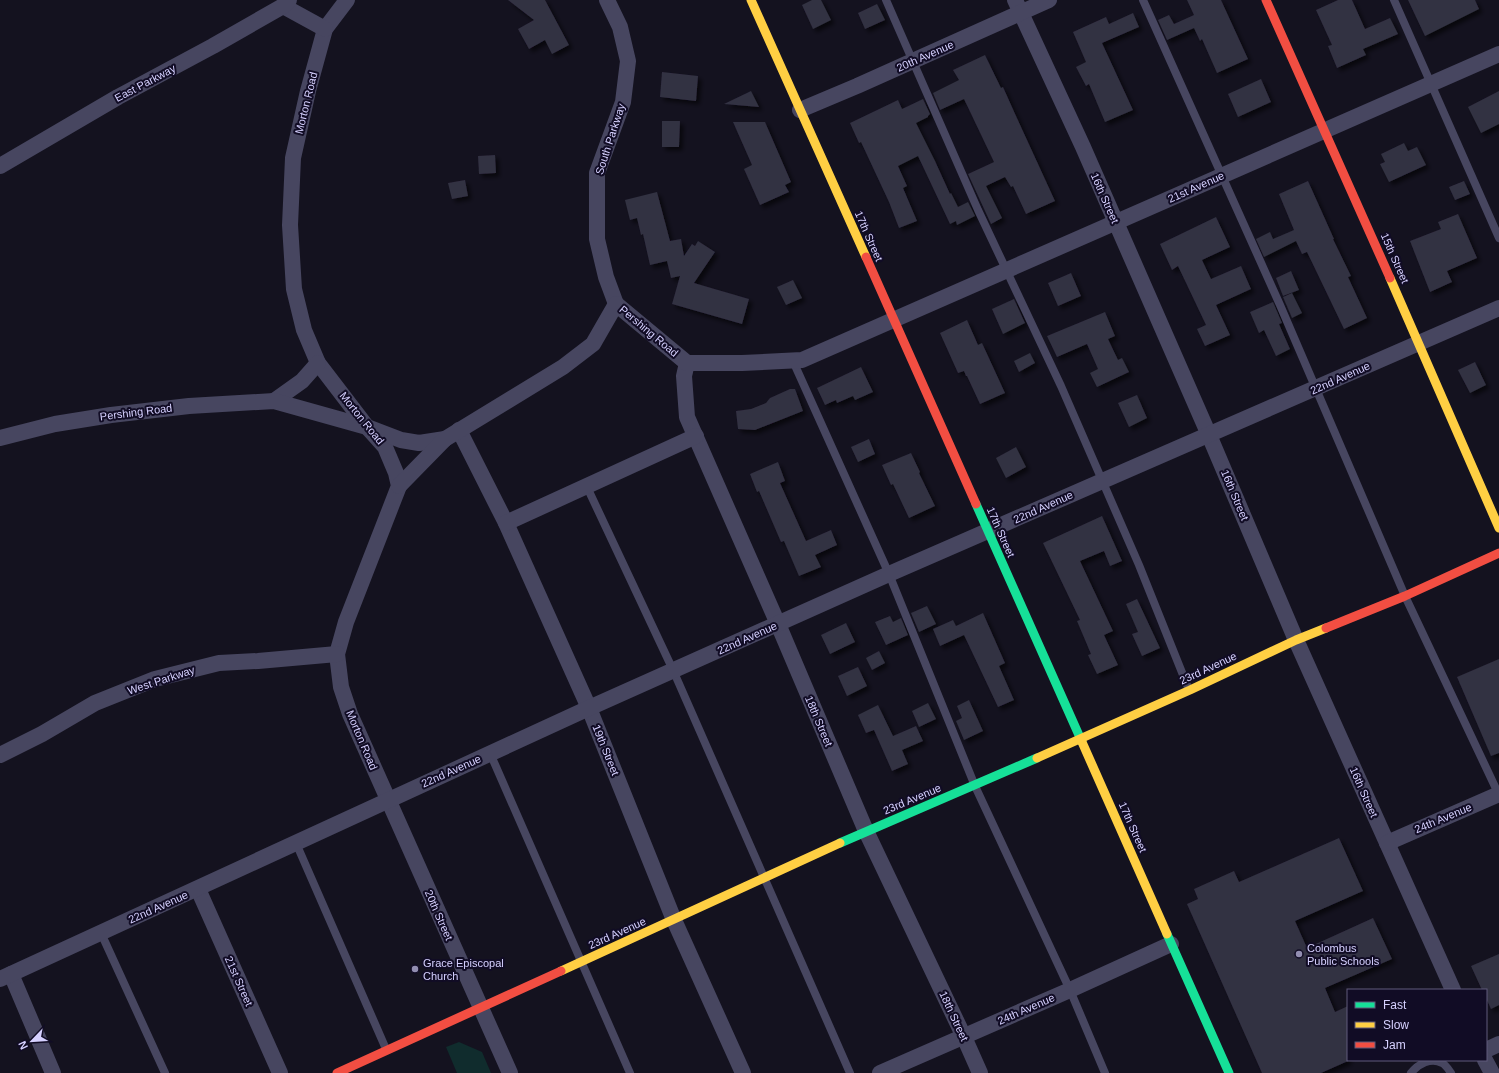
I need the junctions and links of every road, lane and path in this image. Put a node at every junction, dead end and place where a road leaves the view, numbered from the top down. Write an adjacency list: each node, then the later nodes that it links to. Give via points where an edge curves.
1 (347, 0): 11 (street)
2 (607, 0): 22 (street, South Parkway, via 620,27 628,61 623,102 597,173 597,239 606,277)
3 (751, 0): 15 (main road, 17th Street)
4 (886, 0): 13 (lane)
5 (1049, 0): 10 (street, 20th Avenue)
6 (1143, 0): 18 (lane)
7 (1266, 0): 16 (main road, 15th Street)
8 (1394, 0): 14 (lane)
9 (286, 3): 11 (street); 17 (street, East Parkway, via 213,46 118,96)
10 (1018, 6): 13 (street, 20th Avenue); 19 (street, 16th Street)
11 (325, 29): 27 (street, Morton Road, via 293,158 290,224 294,289 304,330)
12 (1499, 54): 14 (street, 21st Avenue)
13 (913, 61): 15 (street, 20th Avenue); 21 (lane)
14 (1431, 84): 16 (street, 21st Avenue); 20 (lane)
15 (800, 110): 24 (main road, 17th Street)
16 (1324, 130): 18 (street, 21st Avenue); 25 (main road, 15th Street)
17 (0, 166)
18 (1221, 176): 19 (street, 21st Avenue); 29 (lane)
19 (1116, 222): 21 (street, 21st Avenue); 33 (street, 16th Street)
20 (1499, 238)
21 (1006, 270): 24 (street, 21st Avenue); 37 (lane, via 1061,386)
22 (616, 304): 28 (street, Pershing Road); 32 (street, Pershing Road, via 593,344 563,367)
23 (1499, 308): 25 (street, 22nd Avenue)
24 (893, 320): 26 (street, Pershing Road, via 802,360); 42 (main road, 17th Street)
25 (1419, 343): 29 (street, 22nd Avenue); 41 (main road, 15th Street)
26 (793, 361): 28 (street, Pershing Road); 44 (lane)
27 (318, 363): 30 (street, via 302,381); 31 (street, Morton Road)
28 (687, 363): 34 (street, 18th Street, via 684,376 687,417)
29 (1316, 389): 33 (street, 22nd Avenue); 45 (lane)
30 (274, 401): 31 (street, Pershing Road); 35 (street, Pershing Road, via 189,406 110,415 55,424)
31 (367, 427): 36 (street, Pershing Road, via 401,440 419,443); 38 (street, Morton Road, via 385,447)
32 (459, 430): 36 (street, Pershing Road); 40 (street, 19th Street)
33 (1210, 435): 37 (street, 22nd Avenue); 47 (street, 16th Street)
34 (696, 436): 39 (street); 46 (street, 18th Street)
35 (0, 438)
36 (445, 439): 38 (street, Pershing Road)
37 (1102, 481): 42 (street, 22nd Avenue); 50 (lane)
38 (399, 486): 48 (street, Morton Road, via 346,622)
39 (587, 487): 40 (street); 49 (lane)
40 (506, 523): 51 (street, 19th Street)
41 (1499, 528)
42 (988, 531): 44 (street, 22nd Avenue); 52 (main road, 17th Street)
43 (1499, 553): 45 (main road, 23rd Avenue)
44 (889, 574): 46 (street, 22nd Avenue); 55 (lane)
45 (1405, 596): 47 (main road, 23rd Avenue); 56 (lane)
46 (778, 624): 49 (street, 22nd Avenue); 58 (street, 18th Street)
47 (1296, 640): 50 (main road, 23rd Avenue); 60 (street, 16th Street)
48 (337, 654): 54 (street, West Parkway, via 218,662 155,679 95,703); 57 (street, Morton Road, via 345,701)
49 (673, 670): 51 (street, 22nd Avenue); 61 (lane)
50 (1190, 690): 52 (main road, 23rd Avenue)
51 (589, 708): 53 (street, 22nd Avenue); 63 (street, 19th Street)
52 (1081, 739): 55 (main road, 23rd Avenue); 65 (main road, 17th Street)
53 (490, 754): 57 (street, 22nd Avenue); 66 (lane)
54 (0, 755)
55 (975, 786): 58 (main road, 23rd Avenue); 69 (lane)
56 (1499, 794): 60 (street, 24th Avenue)
57 (387, 800): 59 (street, 22nd Avenue); 70 (street, 20th Street)
58 (866, 832): 61 (main road, 23rd Avenue); 71 (street, 18th Street)
59 (296, 843): 62 (street, 22nd Avenue); 73 (lane)
60 (1386, 843): 68 (street, 16th Street)
61 (763, 879): 63 (main road, 23rd Avenue); 85 (lane)
62 (198, 889): 64 (street, 22nd Avenue); 80 (street, 21st Street)
63 (674, 920): 66 (main road, 23rd Avenue); 84 (street, 19th Street)
64 (101, 933): 67 (street, 22nd Avenue); 79 (lane)
65 (1171, 944): 69 (street, 24th Avenue); 89 (main road, 17th Street)
66 (581, 962): 70 (main road, 23rd Avenue); 83 (lane)
67 (6, 977): 78 (street)
68 (1453, 989)
69 (1070, 990): 71 (street, 24th Avenue); 88 (lane)
70 (480, 1007): 73 (main road, 23rd Avenue); 82 (street, 20th Street)
71 (964, 1036): 86 (street, 24th Avenue); 87 (street, 18th Street)
72 (1499, 1044): 74 (street)
73 (386, 1050): 81 (main road, 23rd Avenue)
74 (1487, 1050)
75 (1430, 1061): 90 (lane, via 1422,1063)
76 (1436, 1061): 91 (lane, via 1444,1064)
77 (1486, 1061): 92 (street)
78 (53, 1073)
79 (165, 1073)
80 (280, 1073)
81 (337, 1073)
82 (510, 1073)
83 (630, 1073)
84 (743, 1073)
85 (850, 1073)
86 (880, 1073)
87 (980, 1073)
88 (1105, 1073)
89 (1229, 1073)
90 (1411, 1073)
91 (1451, 1073)
92 (1492, 1073)

